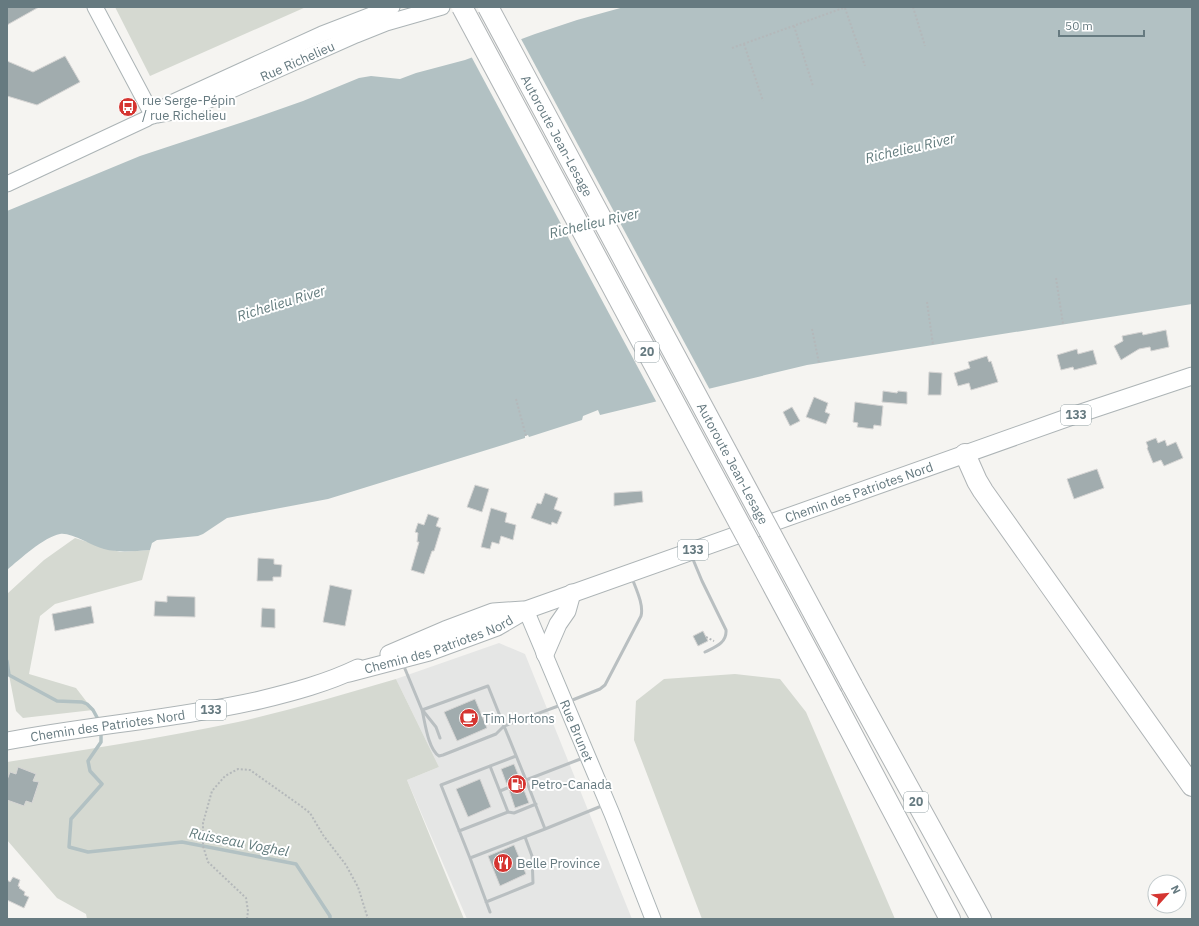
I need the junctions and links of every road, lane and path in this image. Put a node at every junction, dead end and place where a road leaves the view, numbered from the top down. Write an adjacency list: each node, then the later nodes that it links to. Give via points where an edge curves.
1 (95, 7): 15 (main road)
2 (392, 7): 15 (main road, Rue Richelieu, via 333,29 171,103)
3 (442, 7): 15 (main road, Rue Richelieu, via 386,23 356,35 189,110)
4 (462, 7): 57 (highway, Autoroute Jean-Lesage / 20, bridge)
5 (488, 7): 58 (highway, Autoroute Jean-Lesage / 20, bridge, via 852,685)
6 (845, 7): 8 (path); 12 (path)
7 (913, 7): 10 (path)
8 (794, 26): 9 (path); 13 (path)
9 (744, 44): 11 (path); 14 (path)
10 (925, 46)
11 (732, 48)
12 (865, 66)
13 (813, 86)
14 (763, 101)
15 (153, 116): 16 (main road, Rue Richelieu)
16 (7, 184)
17 (1056, 278): 19 (path)
18 (927, 302): 21 (path)
19 (1063, 324)
20 (812, 330): 22 (path)
21 (933, 345)
22 (819, 363)
23 (1192, 376): 26 (main road, Chemin des Patriotes Nord / 133)
24 (516, 399): 25 (path)
25 (526, 436)
26 (965, 454): 27 (main road, Chemin des Patriotes Nord / 133); 43 (highway, via 983,491)
27 (690, 551): 28 (main road, Chemin des Patriotes Nord / 133); 31 (lane, via 726,630 723,641)
28 (630, 573): 29 (main road, Chemin des Patriotes Nord / 133); 34 (lane, via 642,612 605,686)
29 (572, 593): 30 (main road, Chemin des Patriotes Nord / 133); 33 (main road, via 567,611 558,624)
30 (526, 610): 32 (main road, Chemin des Patriotes Nord / 133, via 493,612); 33 (main road, Rue Brunet)
31 (705, 652)
32 (399, 654): 35 (lane); 38 (main road, Chemin des Patriotes Nord / 133, via 290,692 242,704)
33 (545, 654): 34 (main road, Rue Brunet)
34 (565, 703): 36 (lane); 40 (main road, Rue Brunet)
35 (422, 710): 36 (lane, via 488,686); 36 (lane, via 427,733 439,756 496,734); 37 (lane, via 436,727)
36 (504, 726): 39 (lane)
37 (440, 738)
38 (7, 741)
39 (516, 756): 41 (lane); 42 (lane)
40 (587, 756): 42 (lane); 46 (main road, Rue Brunet)
41 (490, 766): 44 (lane); 49 (lane, via 442,785)
42 (526, 780): 44 (lane); 45 (lane)
43 (1192, 786)
44 (500, 791): 47 (lane)
45 (536, 804): 47 (lane, via 514,813); 48 (lane)
46 (607, 804): 48 (lane); 56 (main road, Rue Brunet)
47 (508, 812): 49 (lane)
48 (545, 829): 50 (lane)
49 (459, 831): 51 (lane)
50 (525, 837): 51 (lane); 52 (lane, via 532,856 533,882)
51 (470, 858): 52 (lane)
52 (486, 902): 53 (lane)
53 (490, 912)
54 (246, 919): 55 (path, via 246,898 208,862 203,846 203,823 212,791 225,776 238,769 250,770 310,813 322,835 346,865 358,887)
55 (368, 919)
56 (653, 919)
57 (950, 919)
58 (981, 919)

